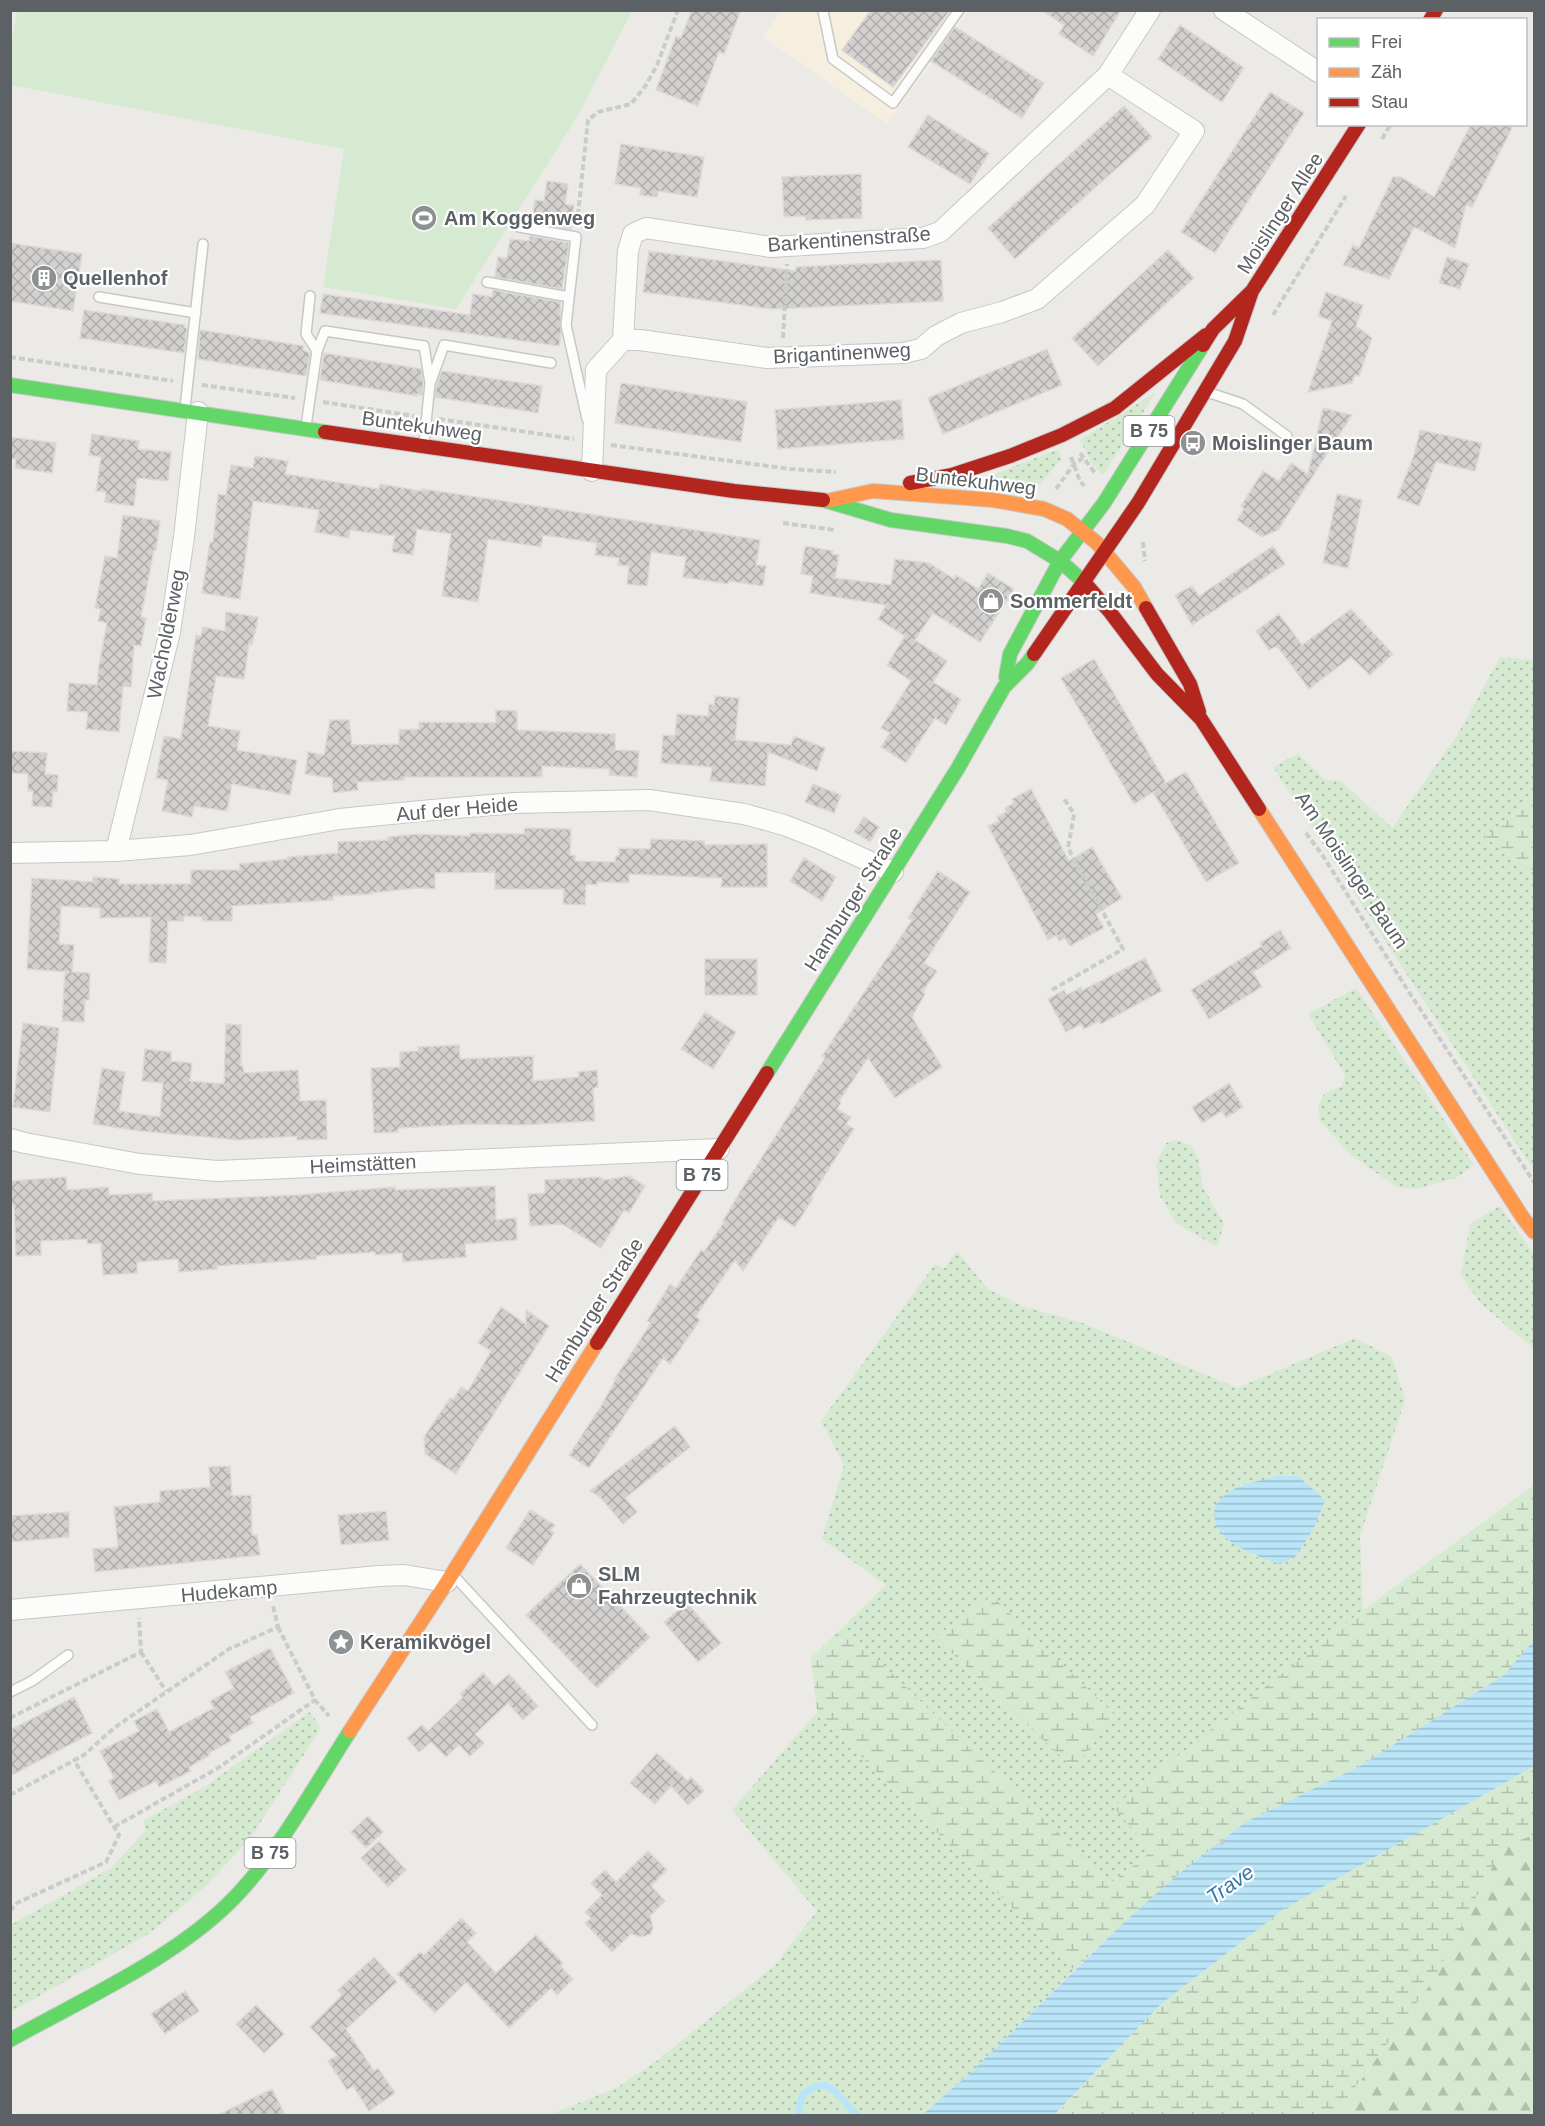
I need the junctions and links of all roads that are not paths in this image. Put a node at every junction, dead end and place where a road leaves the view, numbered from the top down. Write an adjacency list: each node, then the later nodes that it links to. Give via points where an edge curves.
1 (960, 10): 4 (lane, via 893,103 833,59)
2 (1150, 10): 6 (street, Barkentinenstraße)
3 (1224, 10): 5 (street)
4 (823, 11)
5 (1317, 71)
6 (1108, 75): 17 (street, Barkentinenstraße, via 940,232 924,238 771,247 646,228 633,234 628,251); 17 (street, Brigantinenweg, via 1194,131 1145,205 1037,299 961,323 912,351 767,358)
7 (1358, 126): 11 (main road, Moislinger Allee / B 75)
8 (519, 227): 14 (lane, via 576,237)
9 (203, 243): 15 (lane)
10 (487, 282): 14 (lane)
11 (1252, 291): 16 (main road, Moislinger Allee / B 75); 22 (main road, Moislinger Allee / B 75, via 1235,341)
12 (310, 296): 18 (lane, via 306,334)
13 (99, 297): 15 (lane)
14 (570, 297): 26 (lane, via 566,325)
15 (196, 313): 23 (lane, via 189,383)
16 (1213, 329): 29 (main road, via 1115,408 1062,435 952,475); 32 (main road, Moislinger Allee / B 75)
17 (623, 340): 26 (street, via 596,370)
18 (317, 351): 20 (lane, via 325,331 423,346); 24 (lane)
19 (550, 363): 20 (lane, via 444,345)
20 (430, 383): 27 (lane)
21 (10, 385): 23 (main road, Buntekuhweg)
22 (1205, 392): 25 (lane, via 1243,404); 31 (main road, Moislinger Allee / B 75)
23 (192, 412): 24 (main road, Buntekuhweg); 38 (street, Wacholderweg, via 184,537 170,632)
24 (306, 429): 27 (main road, Buntekuhweg)
25 (1287, 436)
26 (592, 442): 28 (street)
27 (423, 446): 28 (main road, Buntekuhweg)
28 (583, 469): 30 (main road, Buntekuhweg)
29 (873, 491): 30 (main road, Buntekuhweg); 32 (main road, Buntekuhweg, via 993,500 1044,509)
30 (828, 501): 34 (main road, Buntekuhweg, via 891,520 1027,541)
31 (1128, 519): 33 (main road, Hamburger Straße / B 75)
32 (1083, 531): 33 (main road, Buntekuhweg); 34 (main road, Moislinger Allee / B 75)
33 (1105, 552): 35 (main road, Hamburger Straße / B 75); 37 (main road, via 1134,587 1168,643 1190,684)
34 (1060, 561): 35 (main road); 36 (main road, Moislinger Allee / B 75, via 1011,654)
35 (1085, 583): 36 (main road, Hamburger Straße / B 75, via 1027,664); 37 (main road, via 1157,674)
36 (1004, 687): 40 (main road, Hamburger Straße / B 75)
37 (1201, 718): 43 (main road)
38 (116, 851): 39 (street, Auf der Heide); 40 (street, Auf der Heide, via 190,845 340,819 421,811 514,803 649,800 744,813 820,838)
39 (10, 853)
40 (893, 872): 42 (main road, Hamburger Straße / B 75)
41 (10, 1139): 42 (street, Heimstätten, via 140,1164 218,1171)
42 (719, 1149): 44 (main road, Hamburger Straße / B 75)
43 (1534, 1232)
44 (450, 1578): 45 (street, Hudekamp, via 404,1575); 48 (lane); 49 (main road, Hamburger Straße / B 75, via 272,1851 236,1896 160,1957)
45 (10, 1610)
46 (68, 1655): 47 (lane)
47 (10, 1692)
48 (592, 1725)
49 (10, 2040)

